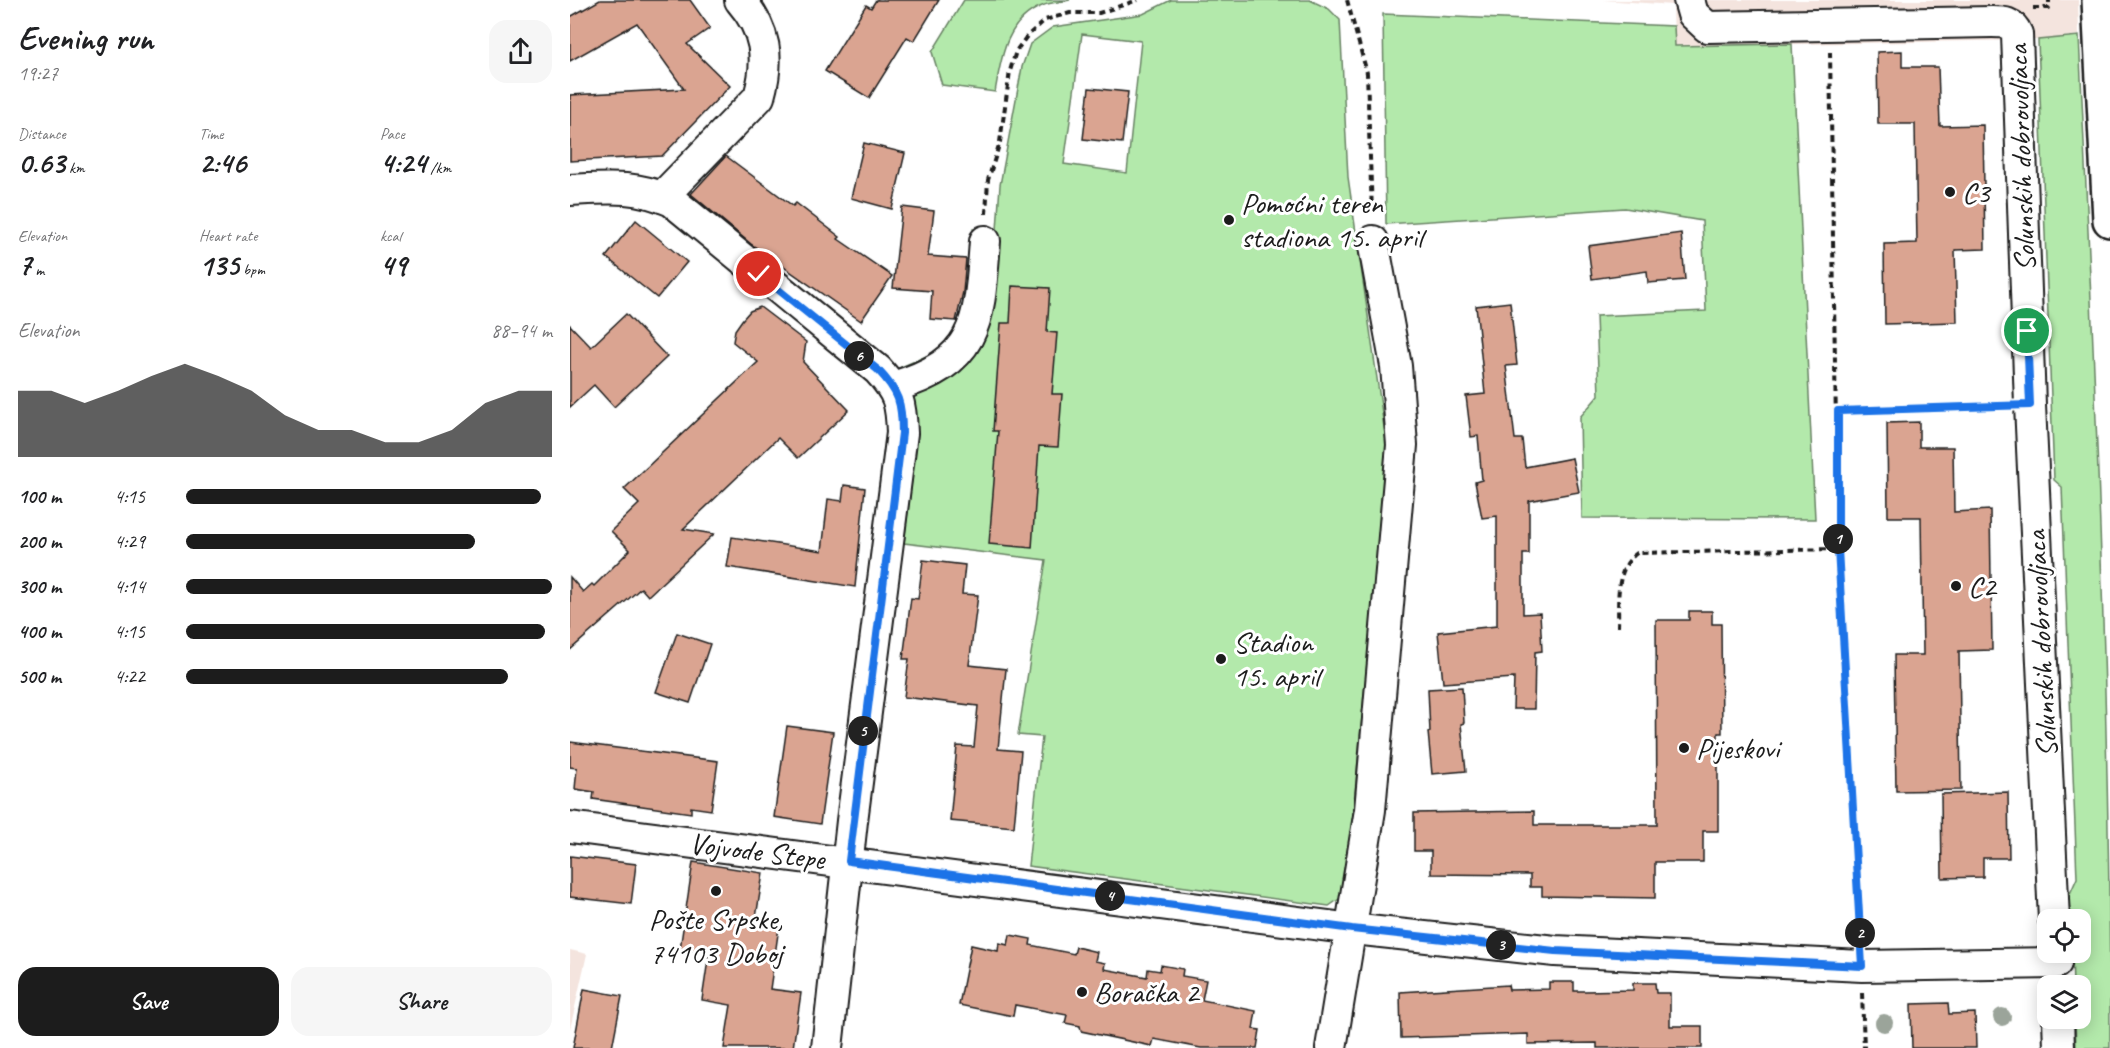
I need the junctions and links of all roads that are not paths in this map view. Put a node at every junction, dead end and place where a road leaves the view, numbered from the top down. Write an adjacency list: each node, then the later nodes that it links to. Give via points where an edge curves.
1 (740, 0): 5 (street, via 756,19 764,43 759,97)
2 (1689, 0): 12 (street, Solunskih dobrovoljaca, via 1693,14 1707,27 1992,22 2008,23 2017,33)
3 (2099, 0): 6 (main road)
4 (570, 190): 5 (street, via 623,187)
5 (662, 197): 9 (street, via 672,201 878,370)
6 (2110, 220)
7 (1373, 241): 13 (street, via 1396,366 1402,445 1370,810)
8 (985, 242): 9 (street, via 982,287 970,333 960,352 921,379)
9 (893, 387): 11 (street, via 902,411 902,433)
10 (570, 826): 11 (street, Vojvode Stepe)
11 (849, 861): 13 (street, Vojvode Stepe); 16 (street)
12 (2053, 909)
13 (1352, 929): 14 (street, Vojvode Stepe, via 1555,951 1862,966); 17 (street)
14 (2056, 967)
15 (2058, 1029): 18 (street)
16 (827, 1048)
17 (1331, 1048)
18 (2059, 1048)

